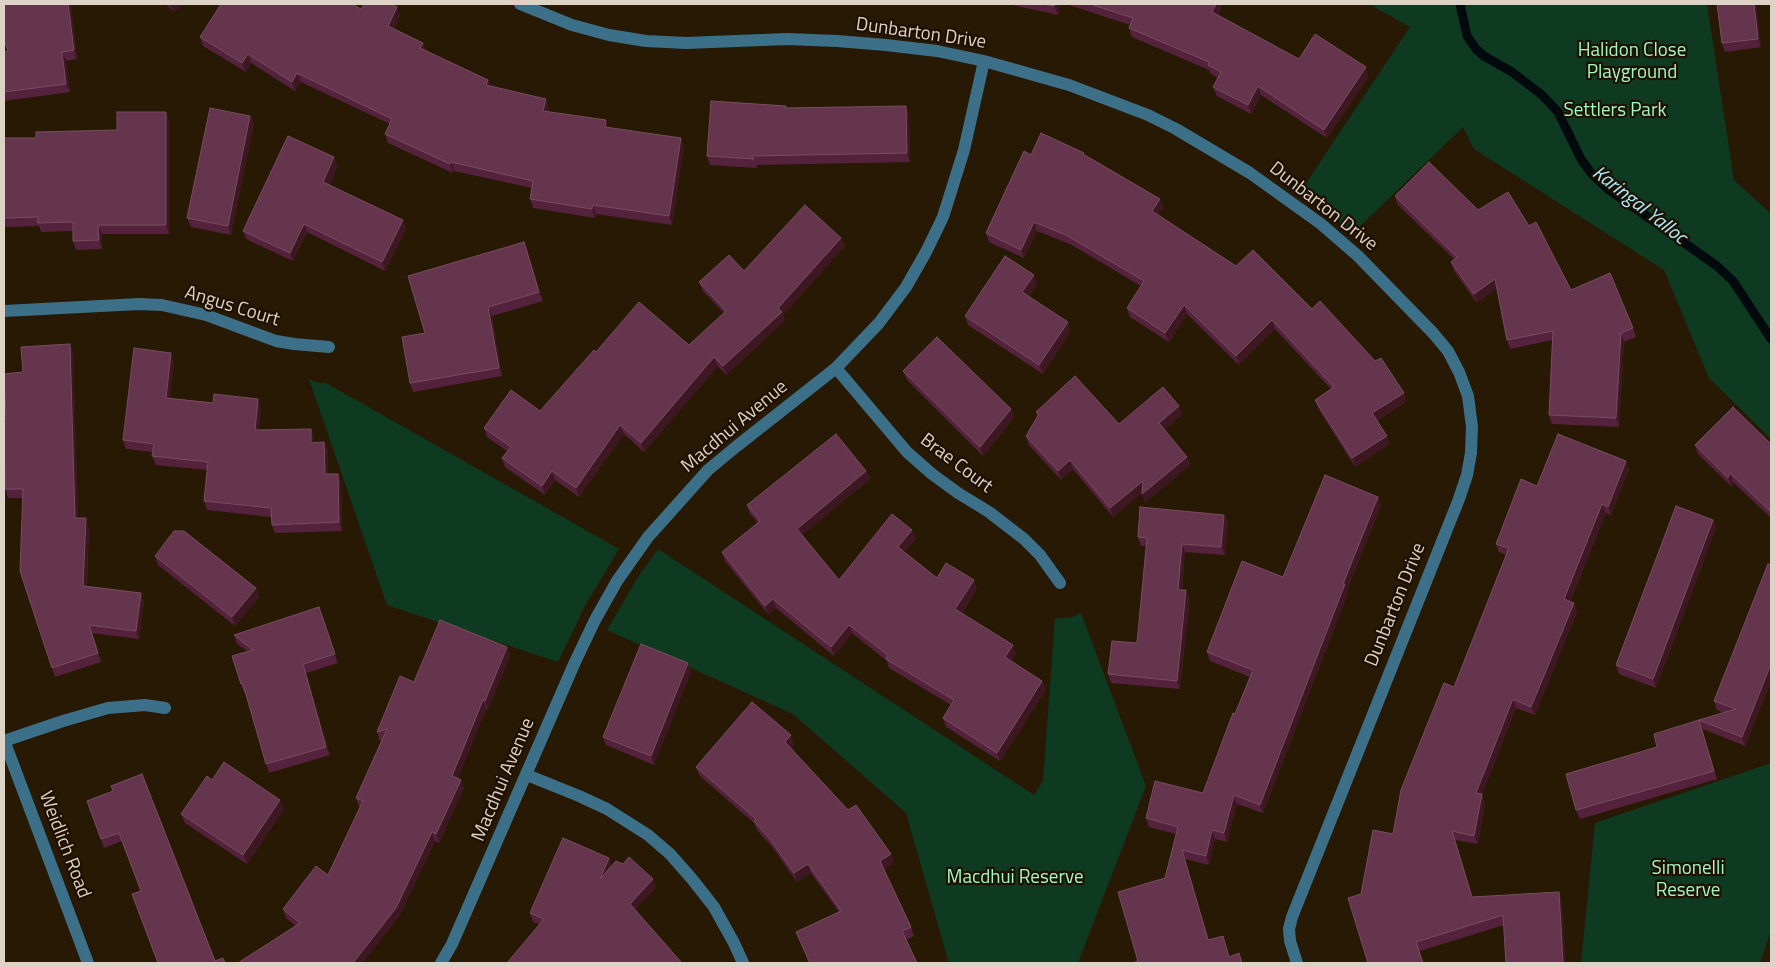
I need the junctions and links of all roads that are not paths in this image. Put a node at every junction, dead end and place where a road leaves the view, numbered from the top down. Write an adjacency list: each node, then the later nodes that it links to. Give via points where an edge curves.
1 (520, 4): 2 (street, Dunbarton Drive, via 572,25 646,41 837,40 937,51)
2 (984, 61): 5 (street, Macdhui Avenue, via 964,150 943,217 906,287 879,323); 13 (street, Dunbarton Drive, via 1069,85 1148,115 1219,153 1280,193 1358,256 1433,333 1452,358 1468,396 1472,427 1467,476 1292,916 1290,941)
3 (4, 311): 4 (street, Angus Court, via 139,304 162,306 206,315 276,341)
4 (329, 347)
5 (836, 368): 6 (street, Brae Court, via 907,452 932,474 1024,539); 9 (street, Macdhui Avenue, via 708,470 648,537 595,620)
6 (1060, 583)
7 (165, 708): 8 (street, via 145,705 108,708)
8 (4, 740): 10 (street, Weidlich Road)
9 (527, 775): 11 (street, Macdhui Avenue); 12 (street, via 607,809 648,835 670,854 714,907)
10 (88, 963)
11 (441, 963)
12 (743, 963)
13 (1297, 963)

